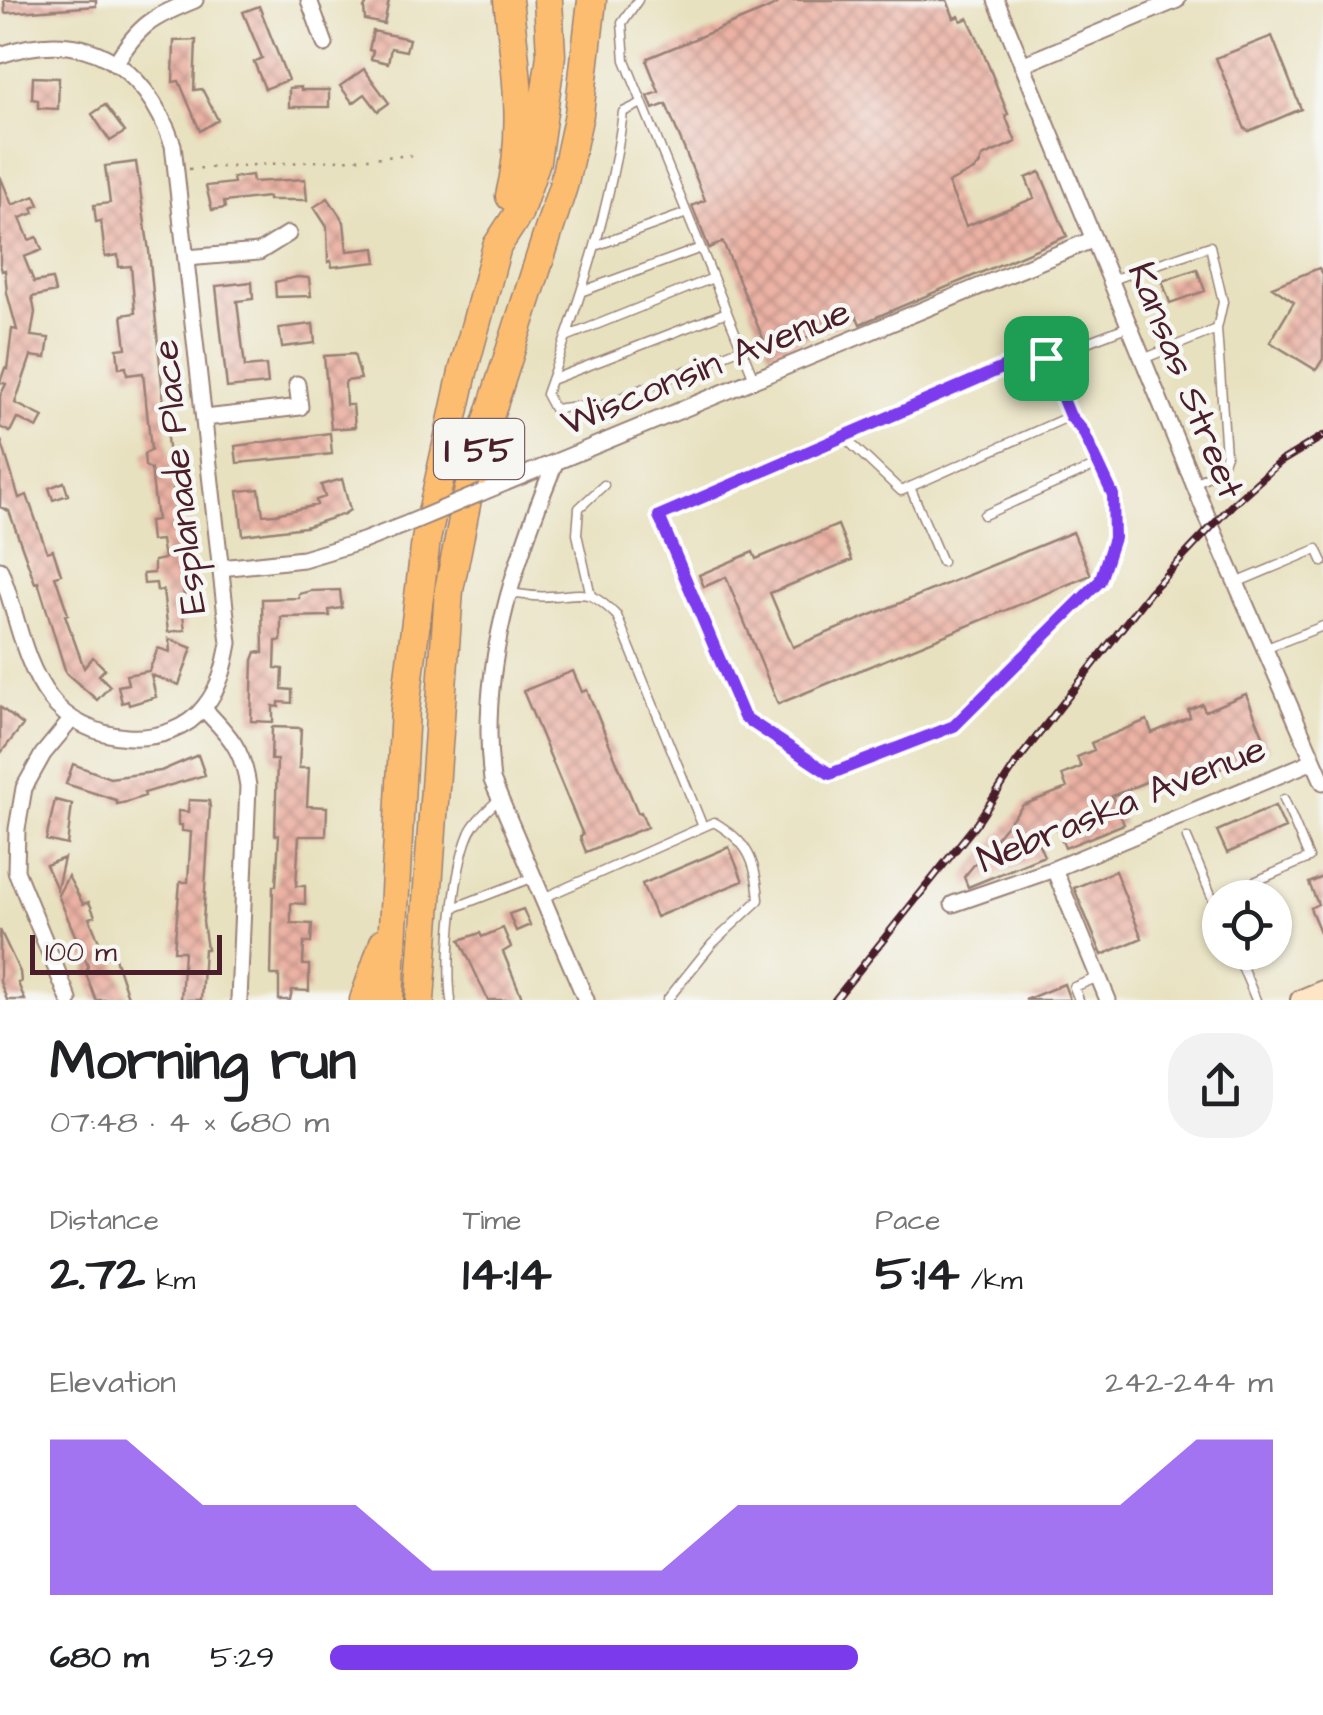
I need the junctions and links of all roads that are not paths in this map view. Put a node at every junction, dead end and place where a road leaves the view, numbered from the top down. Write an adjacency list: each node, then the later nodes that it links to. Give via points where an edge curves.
1 (195, 0): 11 (street, via 155,16 134,33)
2 (309, 0): 9 (street)
3 (508, 0): 17 (highway, via 520,100 514,177)
4 (548, 0): 17 (highway, I 55, via 550,55 536,161 518,214)
5 (638, 0): 13 (lane, via 622,23 621,39)
6 (996, 0): 12 (street, Kansas Street)
7 (1177, 0): 12 (street)
8 (588, 6): 75 (highway, I 55, via 579,114 564,183 474,464 450,590)
9 (325, 44)
10 (0, 55): 11 (street, Esplanade Place, via 54,44 92,51)
11 (115, 64): 20 (street, Esplanade Place, via 137,79 160,110 172,144)
12 (1022, 65): 16 (street, Kansas Street)
13 (642, 103): 14 (lane); 18 (lane, via 623,112)
14 (686, 213): 18 (lane); 19 (lane)
15 (288, 234): 20 (street, via 259,252)
16 (1094, 239): 22 (street, Kansas Street); 32 (street, Wisconsin Avenue)
17 (498, 246): 65 (highway, I 55, via 426,540 405,710)
18 (594, 246): 23 (lane)
19 (701, 248): 21 (lane); 23 (lane)
20 (186, 258): 35 (street, Esplanade Place)
21 (713, 278): 24 (lane); 27 (lane)
22 (1111, 280): 25 (street, Kansas Street); 26 (lane, via 1210,246 1223,302)
23 (582, 292): 27 (lane)
24 (727, 312): 28 (lane); 31 (lane)
25 (1129, 326): 29 (lane); 30 (street, Kansas Street)
26 (1217, 329): 30 (lane); 39 (lane, via 1226,455 1220,470)
27 (566, 337): 31 (lane)
28 (741, 348): 31 (lane, via 589,411 554,409 546,394); 32 (lane)
29 (1046, 358): 34 (lane); 36 (lane, via 1014,363)
30 (1142, 359): 39 (street, Kansas Street)
31 (551, 380)
32 (755, 382): 37 (street, Wisconsin Avenue)
33 (297, 384): 35 (street, via 300,407)
34 (1070, 416): 38 (lane); 41 (lane)
35 (205, 418): 45 (street, Esplanade Place)
36 (844, 436): 38 (lane, via 659,516 744,717 830,774 954,726 1100,581 1114,538 1113,495); 41 (lane, via 901,491)
37 (556, 463): 45 (street, Wisconsin Avenue, bridge, via 363,542 303,559); 48 (street)
38 (1097, 466): 42 (lane)
39 (1194, 484): 47 (street, Kansas Street)
40 (604, 485): 49 (lane, via 579,508 577,534)
41 (910, 487): 43 (lane)
42 (984, 515)
43 (942, 562)
44 (1323, 562): 47 (lane, via 1318,549)
45 (221, 568): 52 (street, Esplanade Place, via 229,642 223,676)
46 (0, 570): 53 (street, via 34,676)
47 (1236, 583): 51 (street, Kansas Street)
48 (508, 593): 49 (lane); 56 (street, via 487,741)
49 (591, 596): 58 (lane, via 617,616)
50 (1323, 626): 51 (lane)
51 (1264, 649): 54 (street, Kansas Street)
52 (204, 709): 53 (street, via 177,729 139,738 104,735); 72 (street, via 245,760)
53 (72, 719): 71 (street, via 24,788 16,829 16,871)
54 (1313, 761): 55 (street, Kansas Street); 60 (street, Nebraska Avenue)
55 (1323, 782)
56 (500, 798): 61 (street); 67 (lane, via 470,831)
57 (1284, 798): 63 (lane, via 1310,858)
58 (703, 826): 64 (lane); 78 (lane, via 714,822 740,838 757,876 759,900 712,944)
59 (1188, 838): 62 (lane)
60 (1054, 869): 66 (street, Nebraska Avenue); 69 (street)
61 (534, 877): 64 (street); 67 (lane)
62 (1205, 880)
63 (1259, 880)
64 (542, 898): 77 (street)
65 (397, 902): 73 (highway); 74 (highway, I 55)
66 (952, 904)
67 (456, 907): 76 (lane)
68 (1244, 970): 81 (lane)
69 (1098, 976): 79 (lane, via 1074,987); 80 (street)
70 (1323, 991): 82 (main road)
71 (69, 1000)
72 (239, 1000)
73 (364, 1000)
74 (389, 1000)
75 (420, 1000)
76 (452, 1000)
77 (586, 1000)
78 (668, 1000)
79 (1080, 1000)
80 (1108, 1000)
81 (1256, 1000)
82 (1301, 1000)

